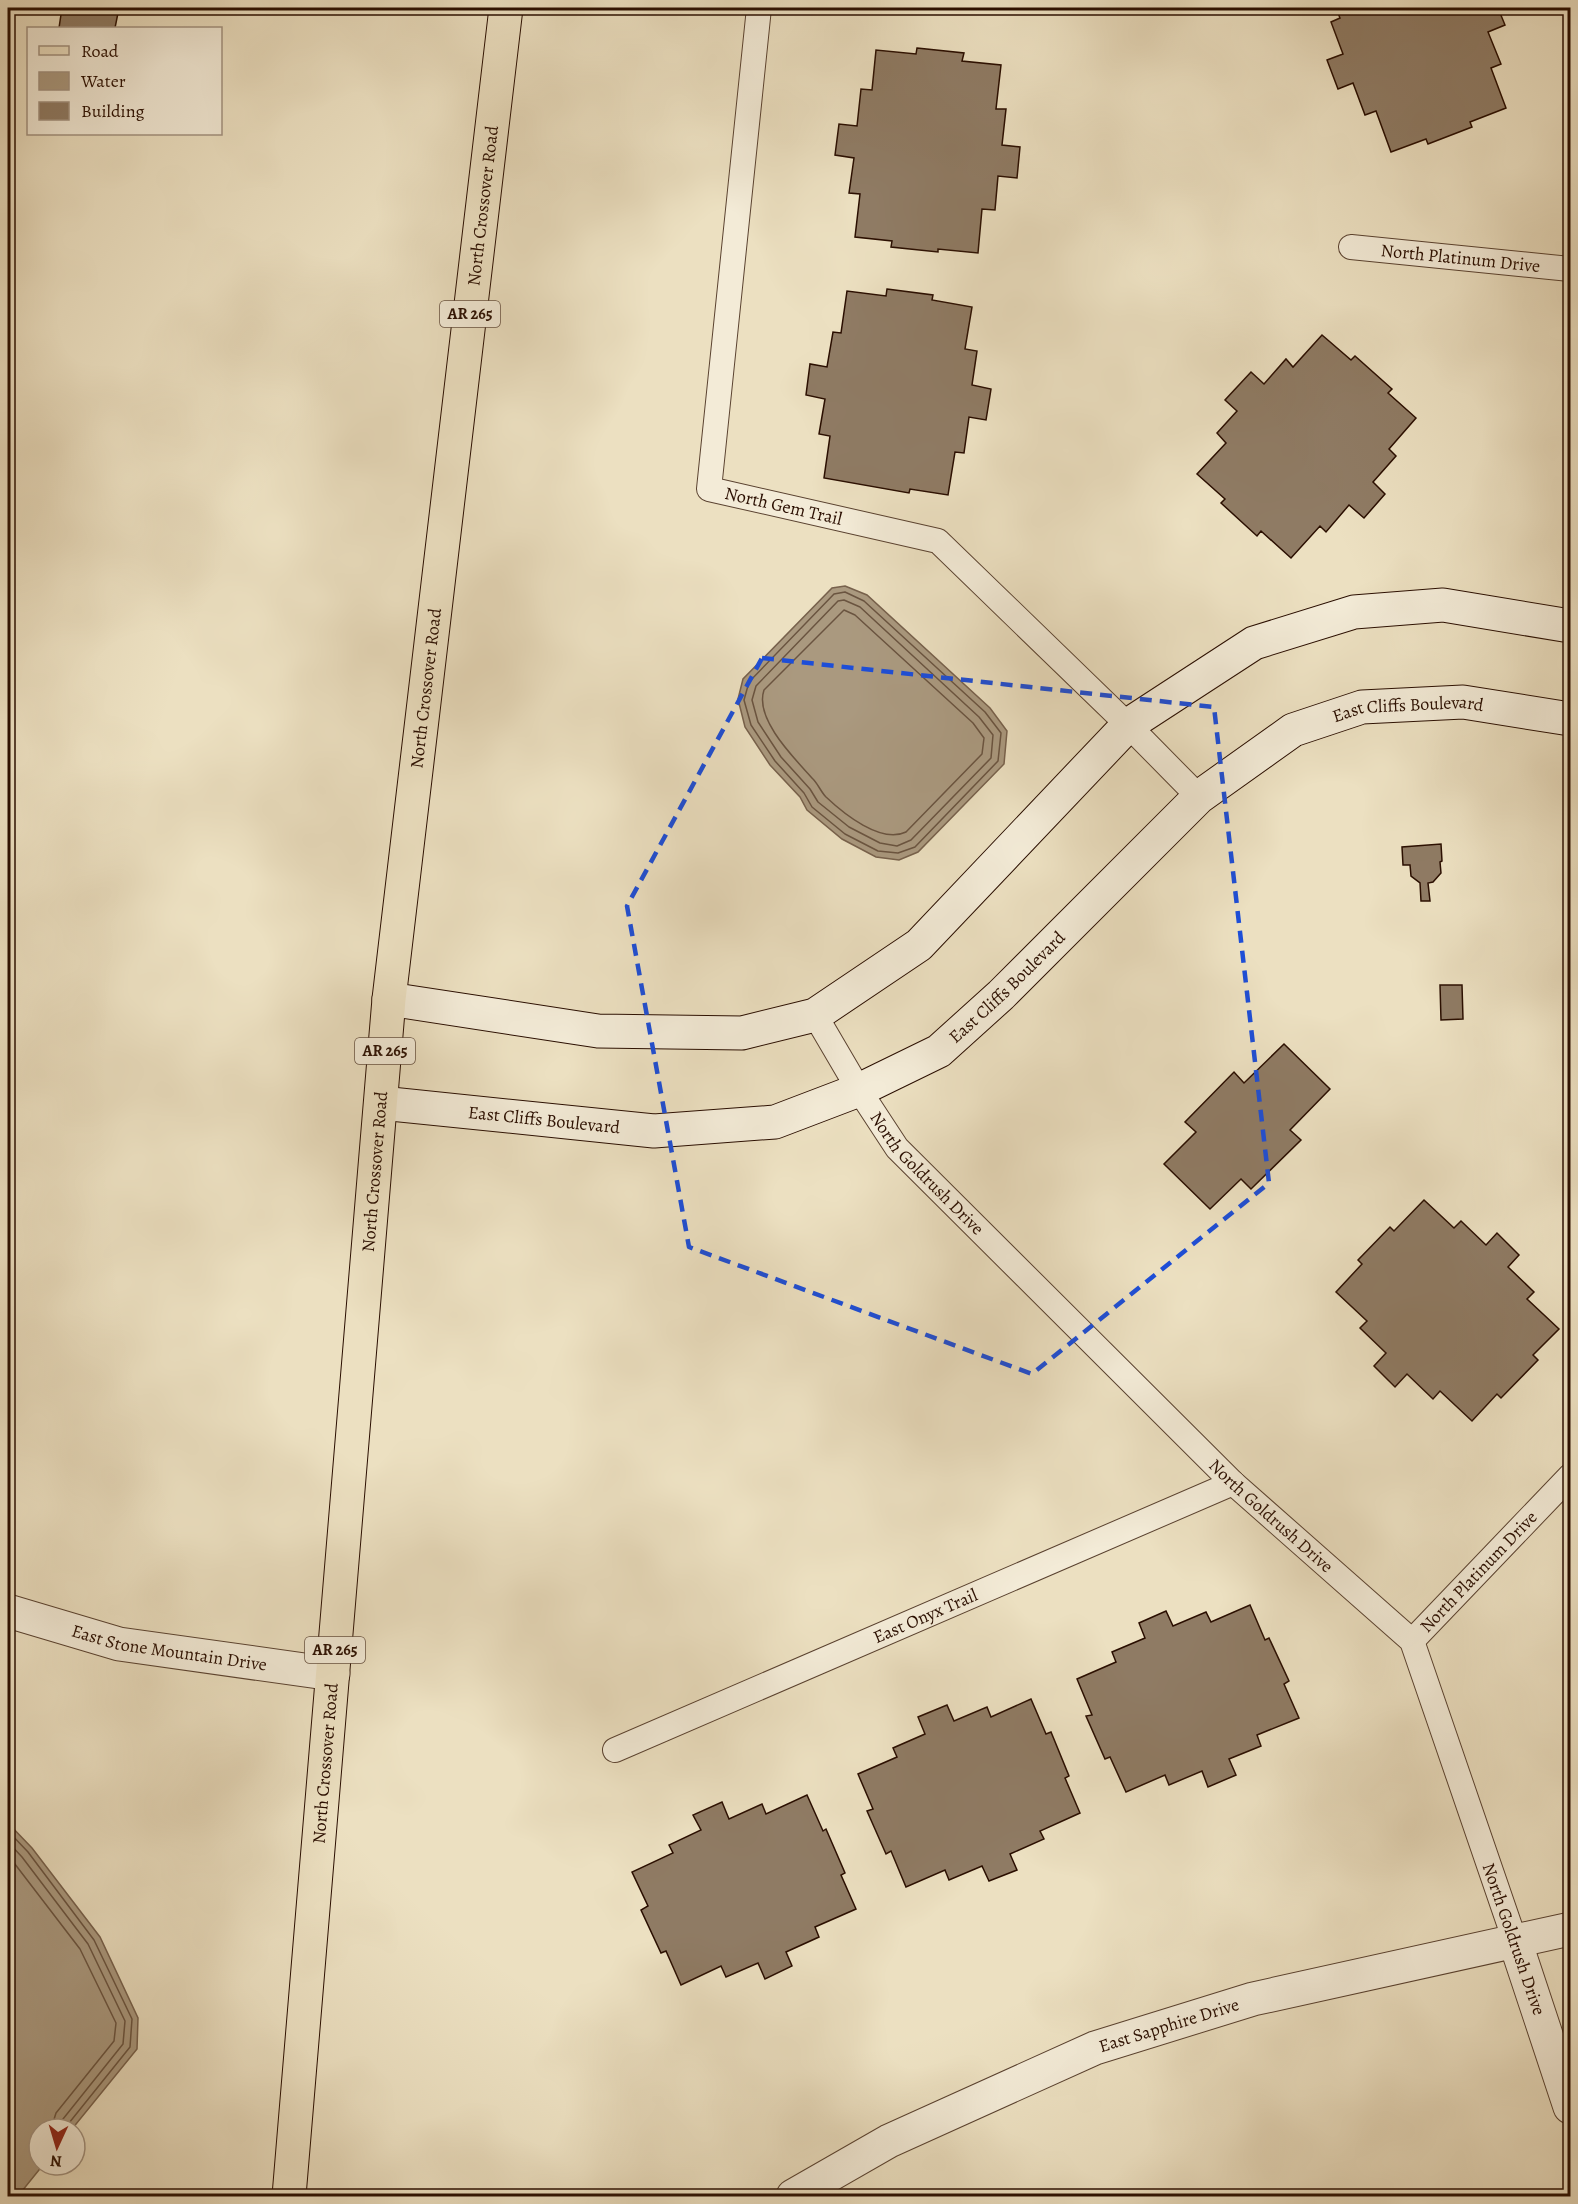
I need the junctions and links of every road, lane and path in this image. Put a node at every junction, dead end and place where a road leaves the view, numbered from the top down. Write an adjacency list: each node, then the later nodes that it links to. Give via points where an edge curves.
1 (506, 8): 9 (main road, North Crossover Road / AR 265)
2 (759, 8): 7 (lane, North Gem Trail, via 709,489 938,541)
3 (1351, 247): 4 (lane, North Platinum Drive)
4 (1570, 269)
5 (1570, 626): 7 (street, via 1443,604 1354,612 1254,643)
6 (1570, 720): 8 (street, East Cliffs Boulevard, via 1463,702 1362,707 1293,730)
7 (1128, 725): 8 (lane, North Gem Trail); 10 (street, via 919,945)
8 (1199, 797): 11 (street, East Cliffs Boulevard, via 1001,995 939,1051)
9 (389, 999): 10 (street, via 598,1031 742,1033); 12 (main road, North Crossover Road / AR 265)
10 (815, 1015): 11 (lane, North Goldrush Drive)
11 (859, 1090): 12 (street, East Cliffs Boulevard, via 775,1122 654,1131); 14 (lane, North Goldrush Drive, via 897,1148)
12 (381, 1103): 17 (main road, North Crossover Road / AR 265)
13 (1570, 1476): 16 (lane, North Platinum Drive)
14 (1233, 1483): 16 (lane, North Goldrush Drive); 18 (lane, East Onyx Trail)
15 (8, 1611): 17 (street, East Stone Mountain Drive, via 119,1644)
16 (1412, 1641): 20 (lane, North Goldrush Drive)
17 (333, 1674): 22 (main road, North Crossover Road / AR 265)
18 (615, 1750)
19 (1570, 1929): 20 (street, East Sapphire Drive)
20 (1515, 1941): 21 (street, North Goldrush Drive); 23 (street, East Sapphire Drive, via 1253,1999 1095,2048 890,2141)
21 (1570, 2107)
22 (289, 2196)
23 (793, 2196)

